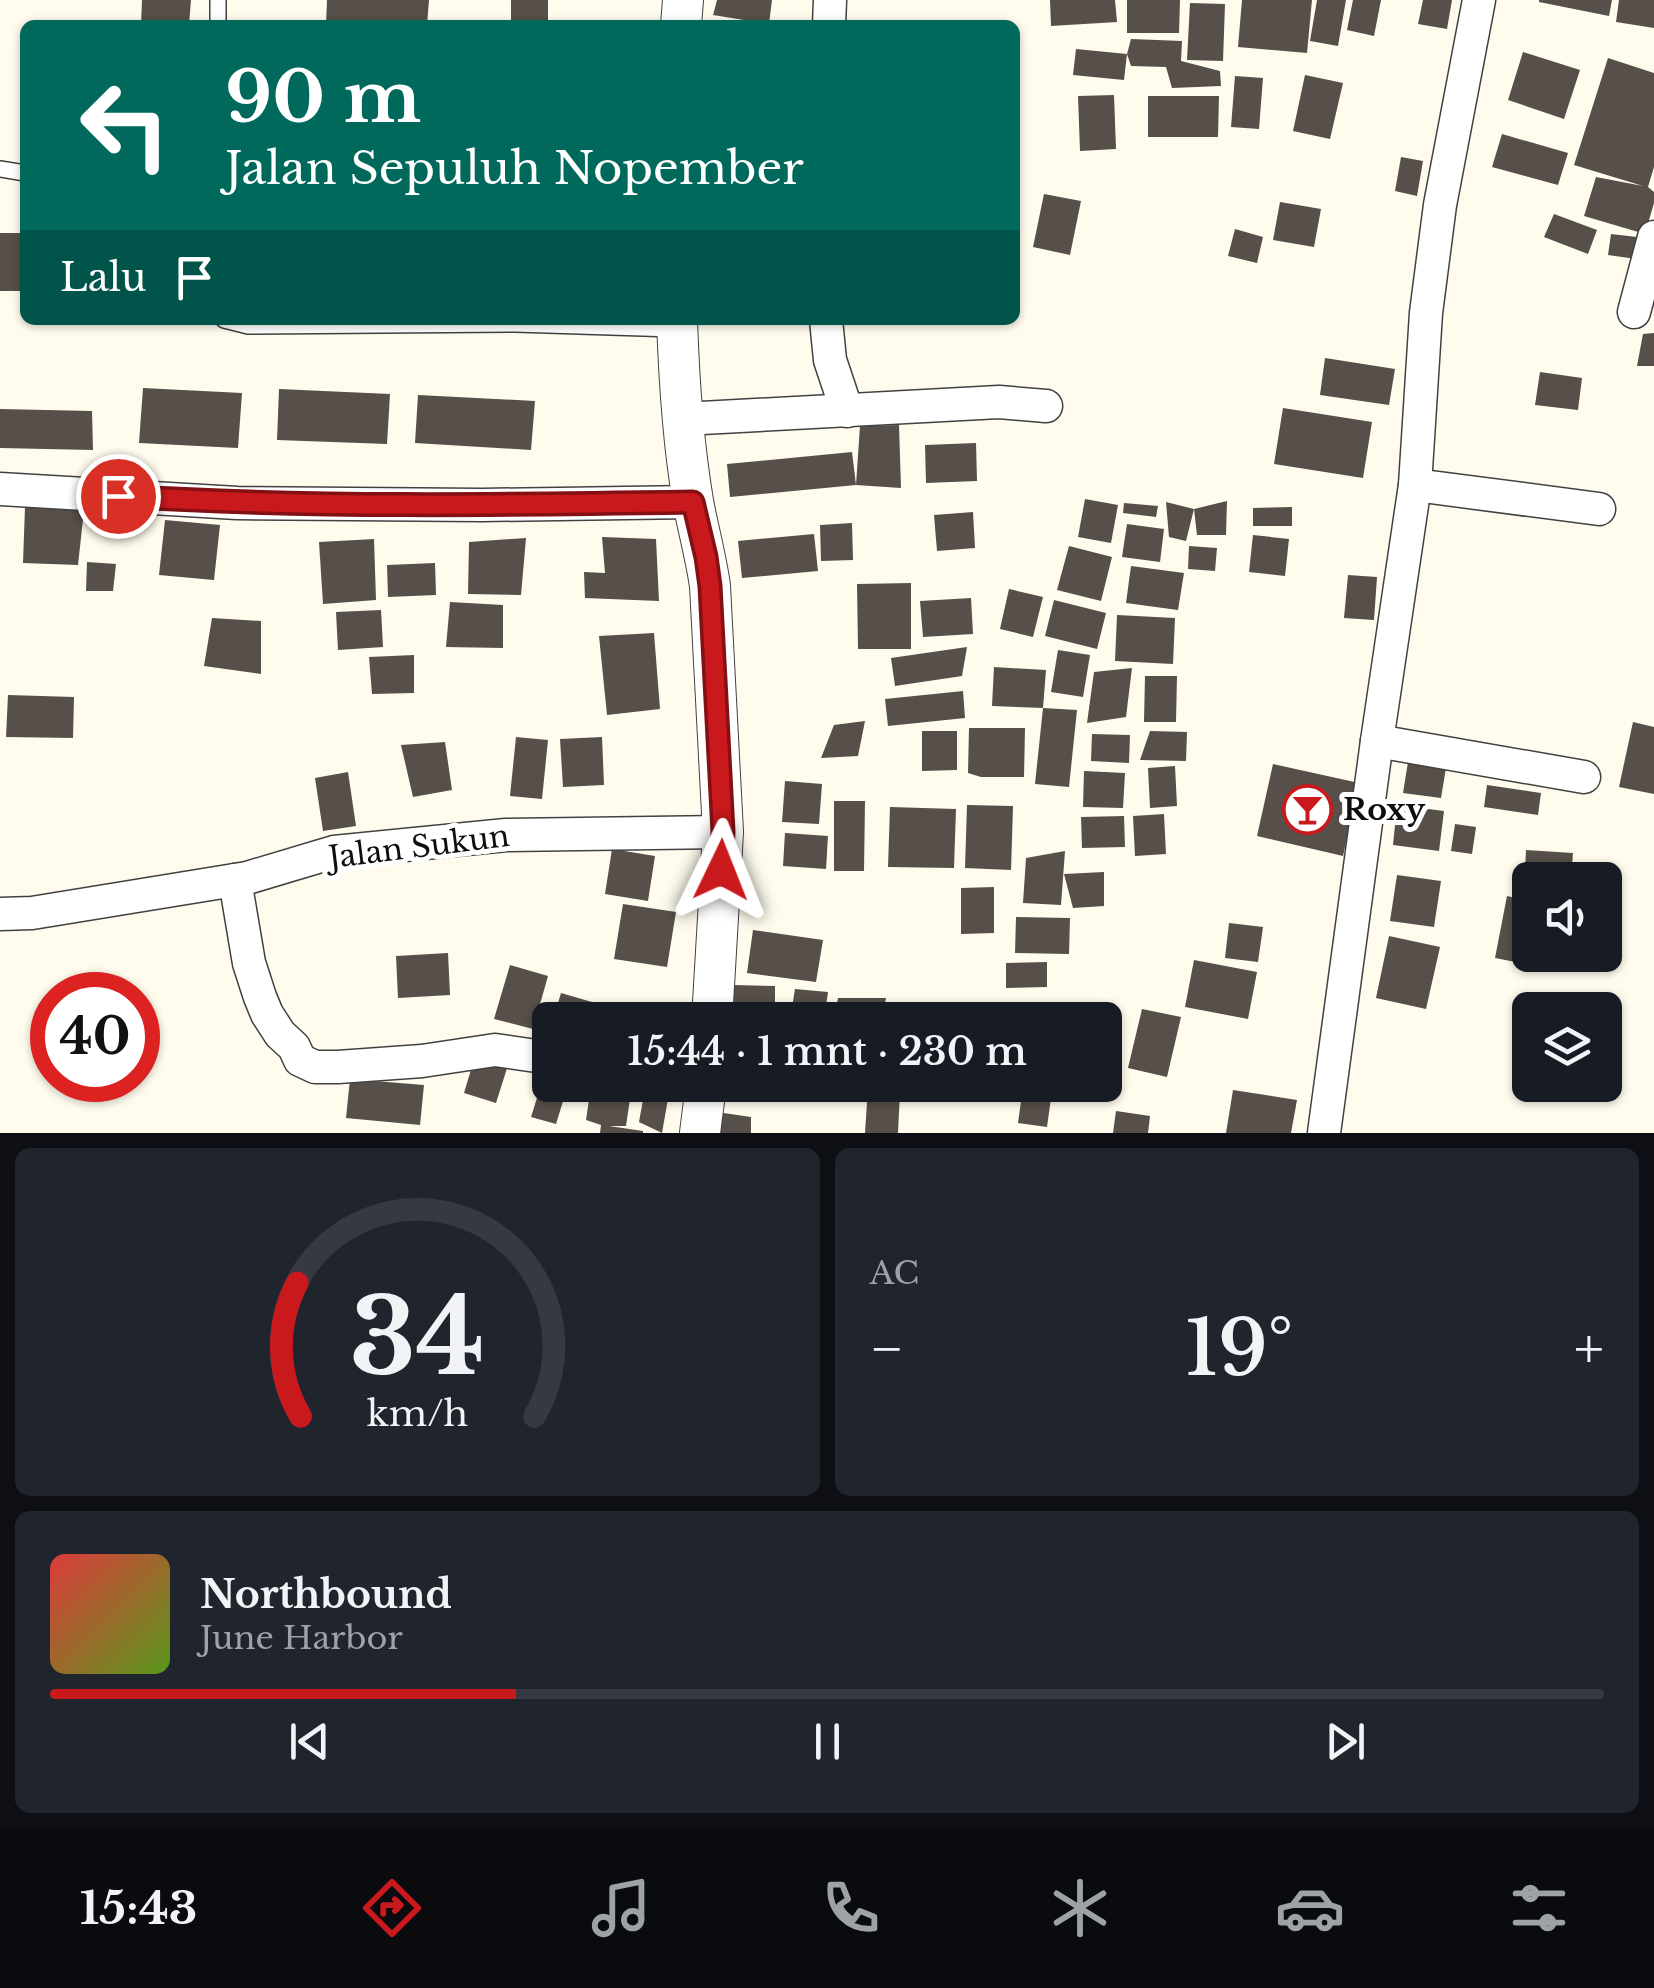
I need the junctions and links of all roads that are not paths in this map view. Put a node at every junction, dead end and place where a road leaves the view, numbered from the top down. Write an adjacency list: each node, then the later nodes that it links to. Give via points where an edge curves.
1 (1480, 0): 11 (street, via 1440,206)
2 (1654, 237): 3 (street)
3 (1634, 312)
4 (244, 325): 5 (lane)
5 (315, 325)
6 (677, 325): 10 (street)
7 (826, 325): 9 (street)
8 (1046, 406): 9 (street, via 999,402)
9 (846, 411): 10 (street)
10 (683, 419): 13 (street)
11 (1416, 485): 14 (street); 15 (street)
12 (0, 489): 13 (street, via 237,503)
13 (693, 502): 17 (street, via 710,586)
14 (1600, 509)
15 (1377, 741): 16 (street); 24 (street)
16 (1584, 777)
17 (723, 832): 18 (street, Jalan Sukun, via 506,835 334,852); 20 (street)
18 (235, 880): 19 (street, Jalan Sukun); 21 (street, via 260,998 300,1060 338,1067 494,1050)
19 (0, 914)
20 (713, 1002)
21 (532, 1055)
22 (704, 1102): 23 (street)
23 (700, 1133)
24 (1324, 1133)

